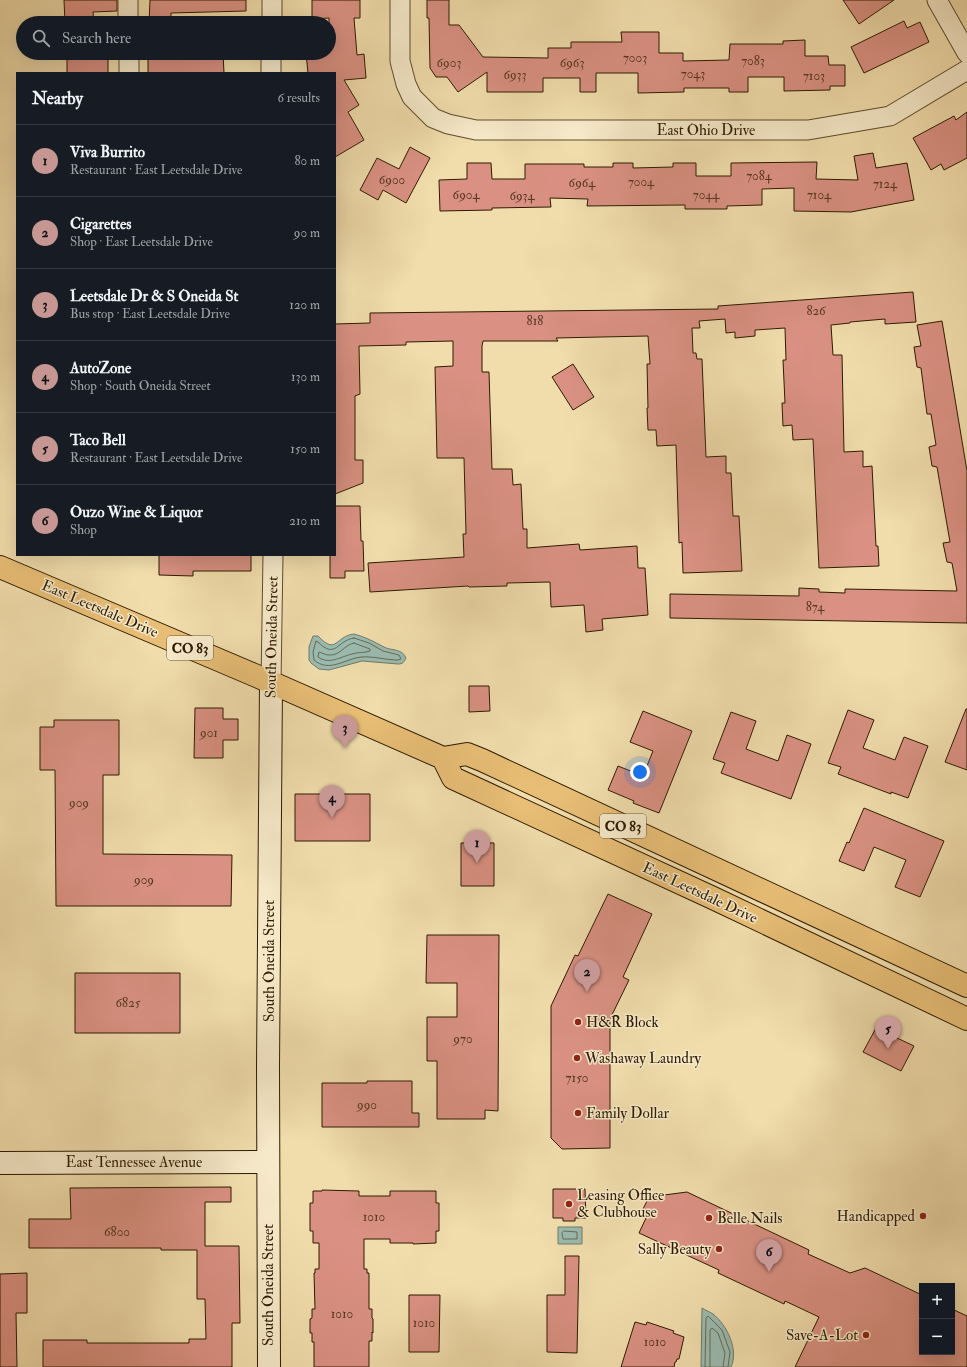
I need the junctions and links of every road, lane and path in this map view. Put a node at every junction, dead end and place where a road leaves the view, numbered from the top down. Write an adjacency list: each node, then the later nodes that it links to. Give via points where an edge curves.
1 (128, 0): 5 (street)
2 (272, 0): 6 (street)
3 (400, 0): 10 (street, East Ohio Drive, via 400,61 412,97 433,118 476,130 808,130 890,116)
4 (937, 0): 7 (street)
5 (128, 16)
6 (272, 16)
7 (967, 53)
8 (129, 60): 11 (street)
9 (271, 60): 12 (street)
10 (967, 70)
11 (129, 72)
12 (271, 72)
13 (274, 556): 15 (street, South Oneida Street)
14 (0, 567): 15 (main road, East Leetsdale Drive / CO 83)
15 (271, 683): 16 (main road, East Leetsdale Drive / CO 83); 20 (street, South Oneida Street)
16 (443, 758): 17 (main road, East Leetsdale Drive / CO 83, via 468,754); 18 (main road, East Leetsdale Drive / CO 83, via 453,778)
17 (967, 986)
18 (967, 1019)
19 (0, 1162): 20 (street, East Tennessee Avenue)
20 (268, 1162): 21 (street, South Oneida Street)
21 (269, 1367)

